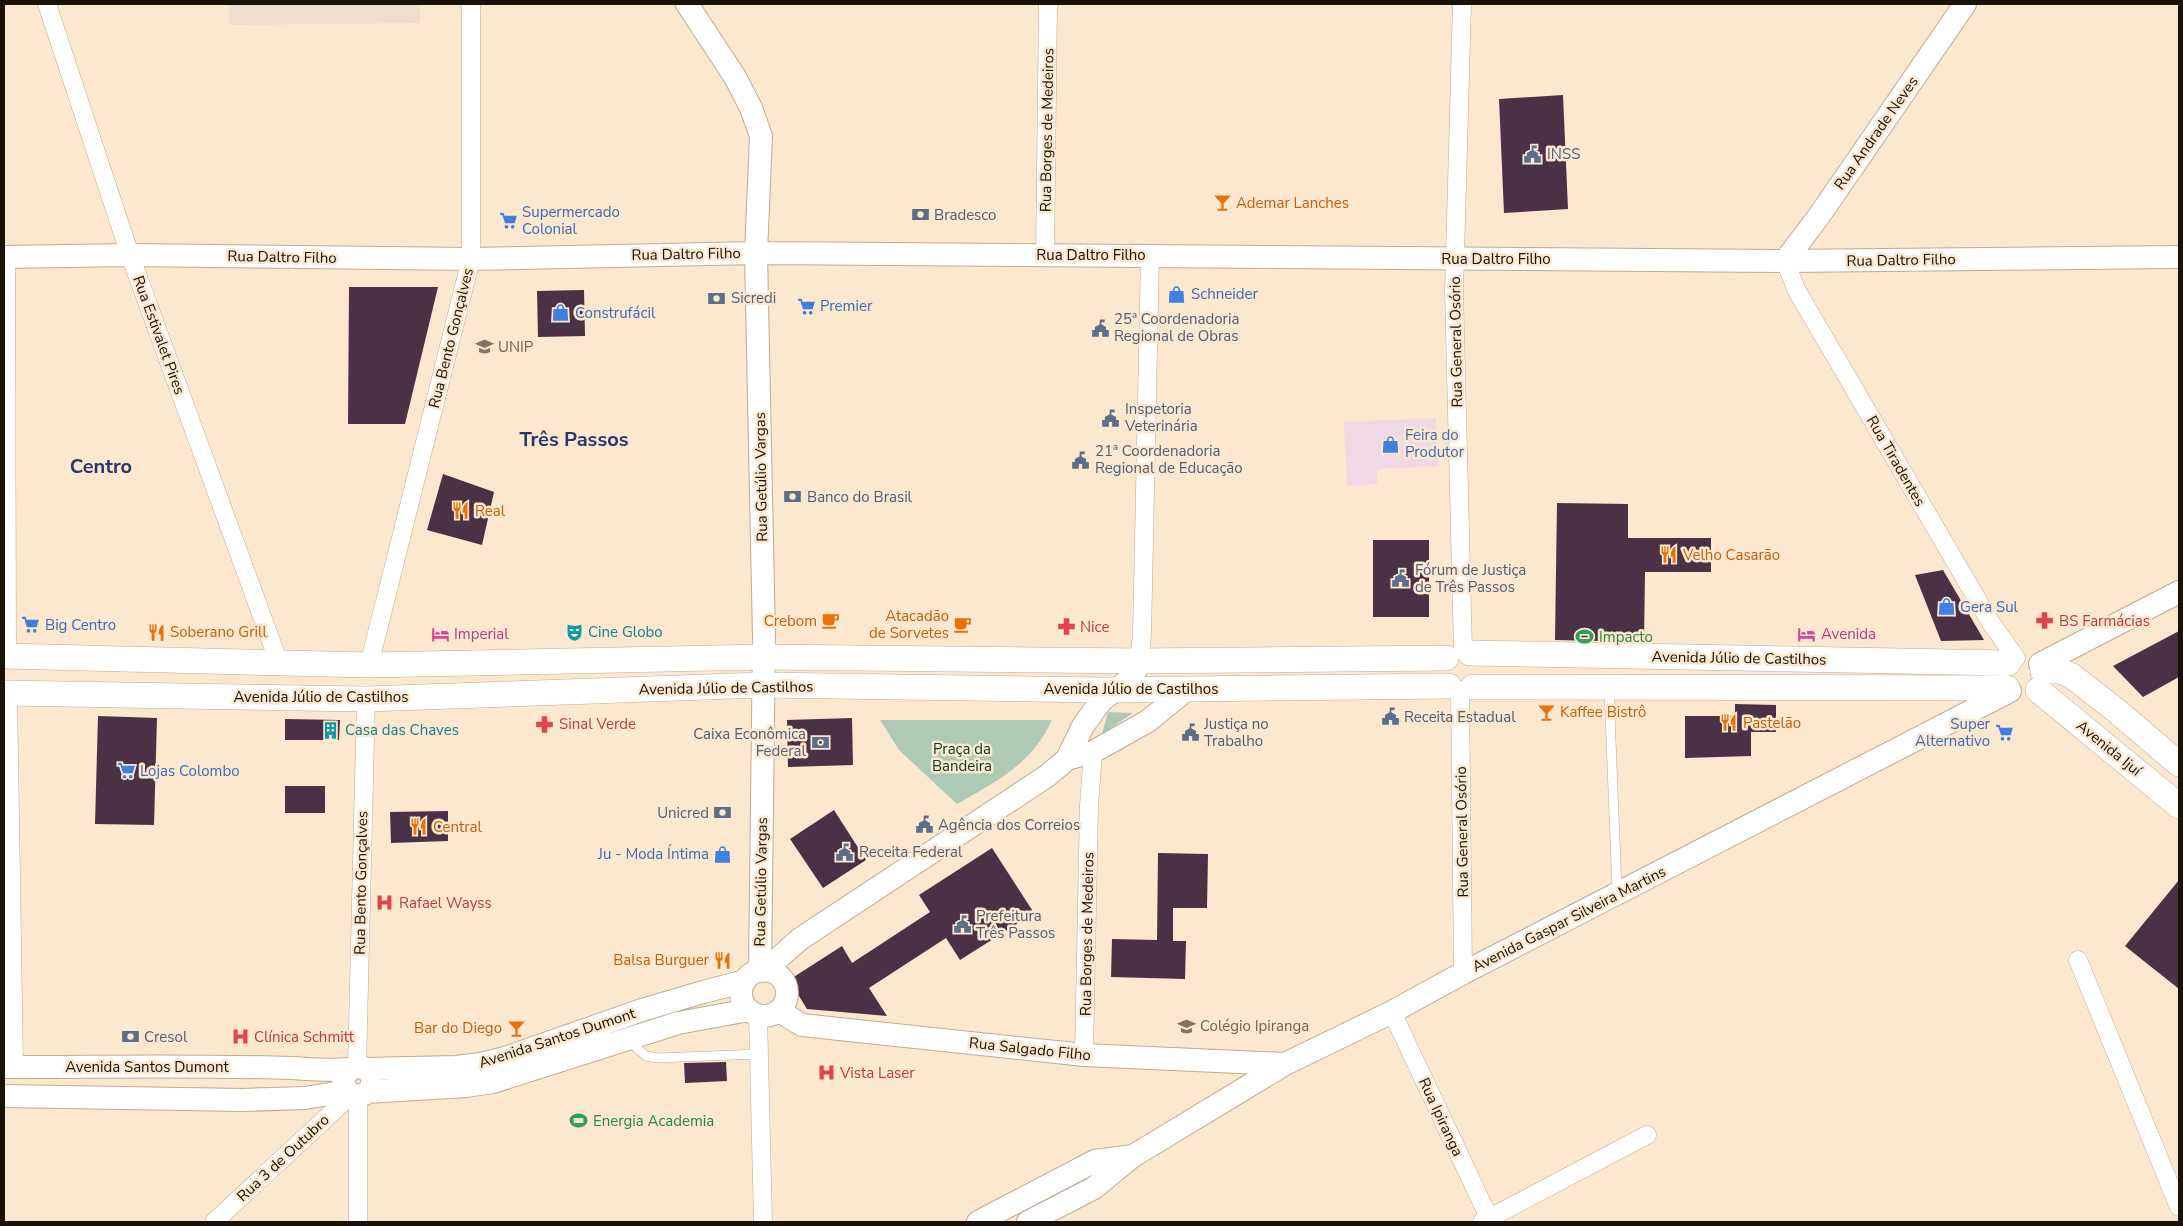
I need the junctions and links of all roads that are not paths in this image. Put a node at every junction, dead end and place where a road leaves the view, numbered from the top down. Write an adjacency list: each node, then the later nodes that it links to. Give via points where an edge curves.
1 (47, 4): 8 (street, Rua Estivalet Pires)
2 (471, 4): 13 (street, Rua Bento Gonçalves)
3 (687, 4): 7 (street, Rua Getúlio Vargas, via 734,77 751,108 761,136)
4 (1048, 4): 10 (street, Rua Borges de Medeiros)
5 (1462, 4): 14 (street, Rua General Osório)
6 (1960, 6): 15 (street, Rua Andrade Neves, via 1819,216)
7 (756, 253): 10 (street, Rua Daltro Filho); 13 (street, Rua Daltro Filho); 20 (street, Rua Getúlio Vargas)
8 (130, 255): 11 (street, Rua Daltro Filho); 13 (street, Rua Daltro Filho); 23 (street, Rua Estivalet Pires)
9 (1150, 255): 10 (street, Rua Daltro Filho); 14 (street, Rua Daltro Filho); 22 (street)
10 (1045, 256)
11 (5, 257): 18 (street)
12 (2179, 257): 15 (street, Rua Daltro Filho)
13 (471, 259): 24 (street, Rua Bento Gonçalves)
14 (1454, 259): 15 (street, Rua Daltro Filho); 17 (street, Rua General Osório)
15 (1784, 261): 21 (street, Rua Tiradentes, via 1797,291)
16 (2179, 592): 25 (street)
17 (1460, 654): 19 (main road, Avenida Júlio de Castilhos); 22 (main road, Avenida Júlio de Castilhos); 28 (main road, via 1442,671 1442,677); 28 (main road, via 1475,656 1481,668 1479,680)
18 (5, 656): 23 (main road, Avenida Júlio de Castilhos); 32 (main road)
19 (1608, 656): 21 (main road, Avenida Júlio de Castilhos); 27 (main road)
20 (764, 657): 22 (main road, Avenida Júlio de Castilhos); 24 (main road, Avenida Júlio de Castilhos); 26 (street, Rua Getúlio Vargas)
21 (2012, 660): 25 (main road, via 2021,656 2031,657); 31 (main road, via 2004,672 2004,683)
22 (1139, 661): 29 (street, Avenida Santos Dumont, via 1133,676)
23 (279, 663): 24 (main road, Avenida Júlio de Castilhos)
24 (370, 665): 33 (main road)
25 (2040, 675): 31 (main road, via 2024,696); 36 (main road, via 2060,671 2072,676); 37 (main road, Avenida Ijuí)
26 (764, 685): 29 (main road, Avenida Júlio de Castilhos); 33 (main road, Avenida Júlio de Castilhos); 41 (street, Rua Getúlio Vargas)
27 (1609, 687): 28 (main road, Avenida Júlio de Castilhos); 31 (main road, Avenida Júlio de Castilhos); 38 (lane)
28 (1461, 688): 30 (main road, Avenida Júlio de Castilhos); 40 (street, Rua General Osório)
29 (1118, 689): 30 (main road, Avenida Júlio de Castilhos); 35 (street, Avenida Santos Dumont, via 1101,701 1083,726)
30 (1186, 690): 34 (street, via 1148,721)
31 (2009, 690): 38 (street, Avenida Gaspar Silveira Martins)
32 (6, 693): 33 (main road, Avenida Júlio de Castilhos); 48 (street)
33 (366, 699): 49 (street, Rua Bento Gonçalves)
34 (1093, 752): 35 (street); 46 (street, Rua Borges de Medeiros)
35 (1067, 759): 41 (street, Avenida Santos Dumont, via 1047,776 800,939)
36 (2179, 764)
37 (2179, 806)
38 (1617, 894): 40 (street, Avenida Gaspar Silveira Martins)
39 (2078, 960): 54 (street)
40 (1464, 973): 43 (street, Avenida Gaspar Silveira Martins)
41 (756, 974): 42 (street, via 742,987 743,1000); 42 (street, via 777,974 786,985 786,999); 49 (street, Avenida Santos Dumont, via 480,1064)
42 (762, 1012): 44 (street, Avenida Santos Dumont, via 678,1023); 45 (street); 46 (street, Rua Salgado Filho, via 802,1025)
43 (1392, 1012): 47 (street, Avenida Gaspar Silveira Martins); 55 (street, Rua Ipiranga)
44 (627, 1039): 45 (lane, via 646,1056 658,1058); 50 (street, Avenida Santos Dumont, via 493,1082)
45 (759, 1054): 58 (street)
46 (1084, 1055): 47 (street, Rua Salgado Filho)
47 (1286, 1064): 53 (street, Avenida Gaspar Silveira Martins)
48 (9, 1067): 49 (street, Avenida Santos Dumont)
49 (358, 1068): 50 (street, via 369,1073 372,1081)
50 (356, 1093): 51 (street, Avenida Santos Dumont, via 242,1100); 56 (street, Rua 3 de Outubro); 57 (street)
51 (4, 1096)
52 (1647, 1135): 55 (street)
53 (1133, 1156): 59 (street, Avenida Gaspar Silveira Martins, via 1096,1161); 60 (street, Avenida Gaspar Silveira Martins, via 1094,1188)
54 (2179, 1207)
55 (1488, 1221)
56 (214, 1222)
57 (358, 1222)
58 (762, 1222)
59 (978, 1222)
60 (1028, 1222)

